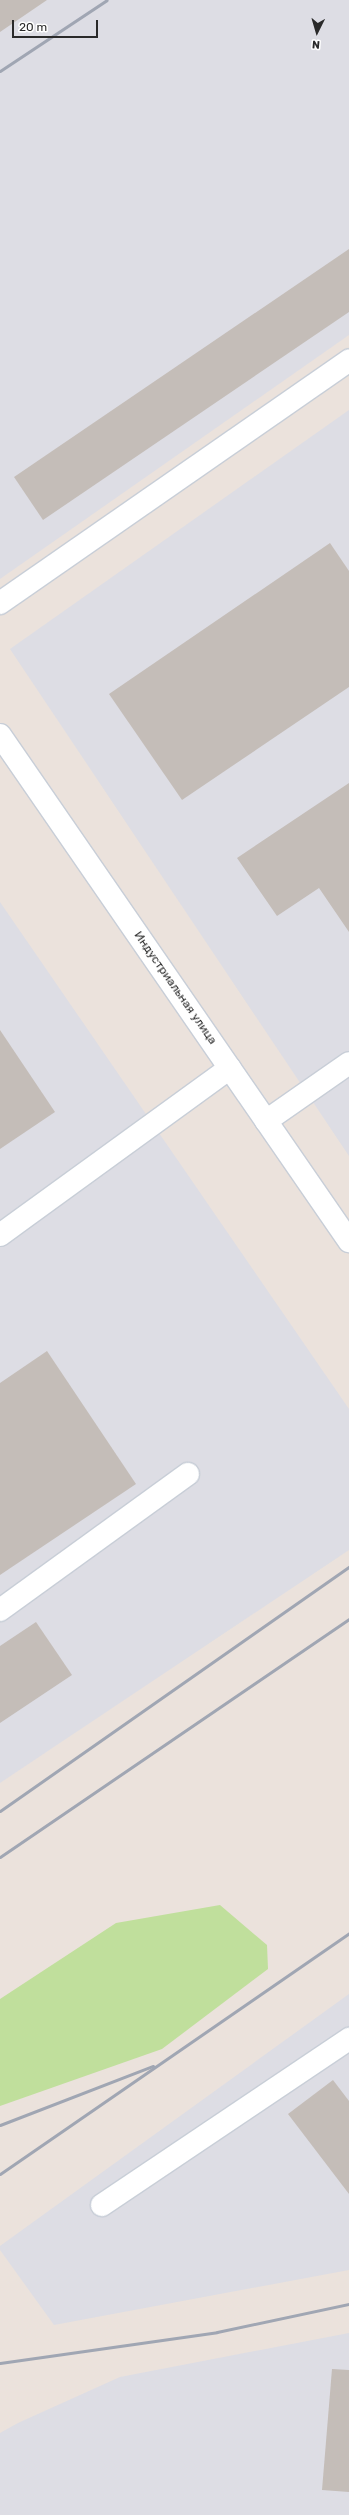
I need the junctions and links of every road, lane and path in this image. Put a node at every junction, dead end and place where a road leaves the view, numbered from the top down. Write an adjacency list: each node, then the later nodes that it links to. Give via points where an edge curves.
1 (349, 360): 2 (street)
2 (0, 604)
3 (0, 735): 5 (street, Индустриальная улица)
4 (349, 1063): 6 (street)
5 (230, 1068): 6 (street, Индустриальная улица); 7 (street)
6 (266, 1121): 8 (street, Индустриальная улица)
7 (0, 1234)
8 (349, 1242)
9 (188, 1474): 10 (street)
10 (0, 1610)
11 (349, 2039): 12 (street)
12 (102, 2205)

